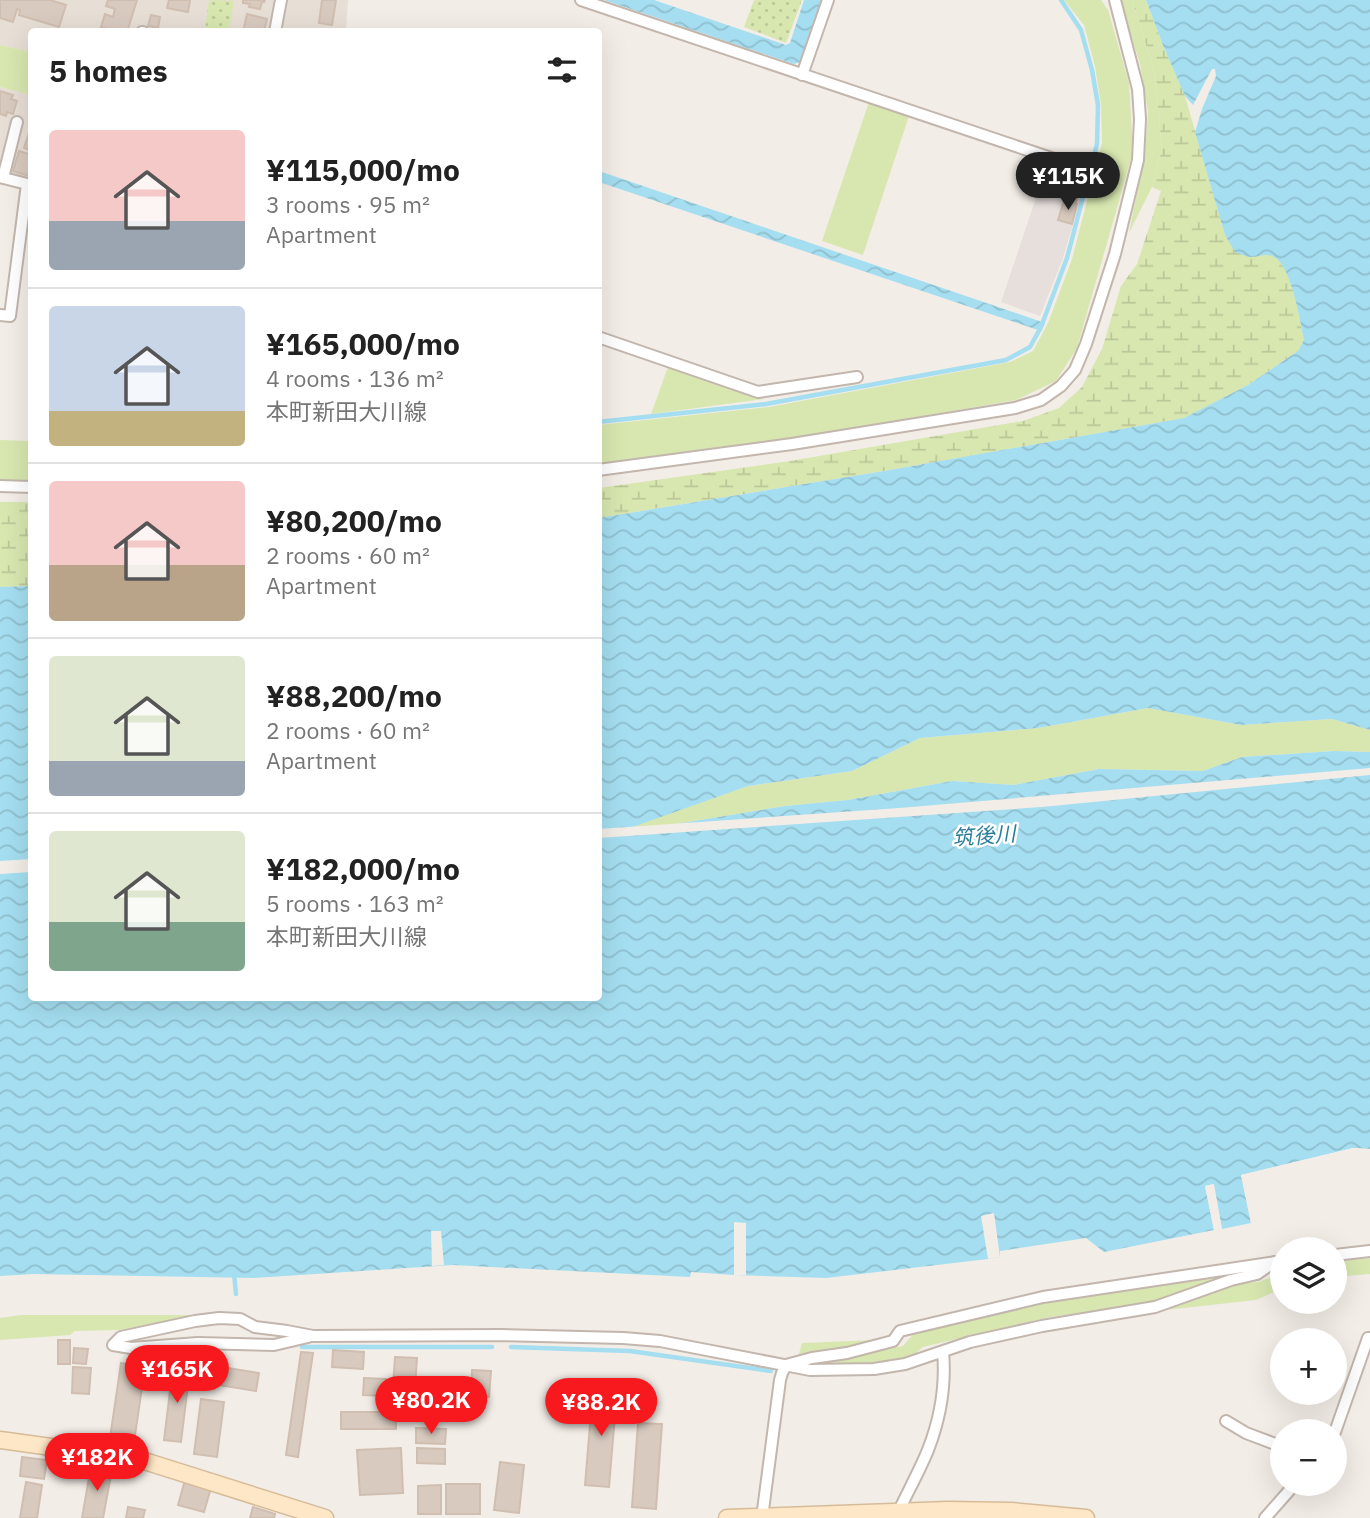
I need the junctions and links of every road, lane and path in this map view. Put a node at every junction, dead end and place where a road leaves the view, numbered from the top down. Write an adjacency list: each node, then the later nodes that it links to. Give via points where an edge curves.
1 (281, 0): 5 (street)
2 (581, 0): 6 (street)
3 (828, 0): 6 (street)
4 (1115, 0): 15 (street, via 1138,89 1138,160 1086,344 1061,386 1041,400 1015,408)
5 (276, 28)
6 (802, 75): 8 (street)
7 (17, 122): 9 (street)
8 (1084, 169)
9 (1, 178): 10 (street)
10 (28, 185)
11 (28, 192): 12 (street, via 10,316)
12 (0, 315)
13 (602, 338): 14 (street, via 758,392)
14 (857, 377)
15 (602, 469)
16 (0, 486): 17 (street)
17 (28, 487)
18 (1370, 1251): 19 (street)
19 (1347, 1254)
20 (1270, 1262): 25 (street, via 1044,1297 900,1331 893,1341)
21 (1270, 1266): 24 (street, via 1155,1307 1042,1326)
22 (313, 1336): 22 (street, via 219,1318 121,1337 113,1345 274,1345); 25 (street, via 624,1338)
23 (1370, 1338): 26 (street)
24 (943, 1352): 25 (street, via 874,1369 810,1370); 31 (street, via 940,1413 928,1452)
25 (786, 1365): 32 (street, via 780,1380)
26 (1340, 1419)
27 (1226, 1421): 29 (street)
28 (0, 1440): 33 (main road, via 138,1459)
29 (1270, 1442)
30 (1284, 1496): 36 (street)
31 (897, 1515): 32 (main road); 35 (main road, via 1011,1511)
32 (763, 1517): 34 (main road)
33 (325, 1518)
34 (727, 1518)
35 (1086, 1518)
36 (1265, 1518)

